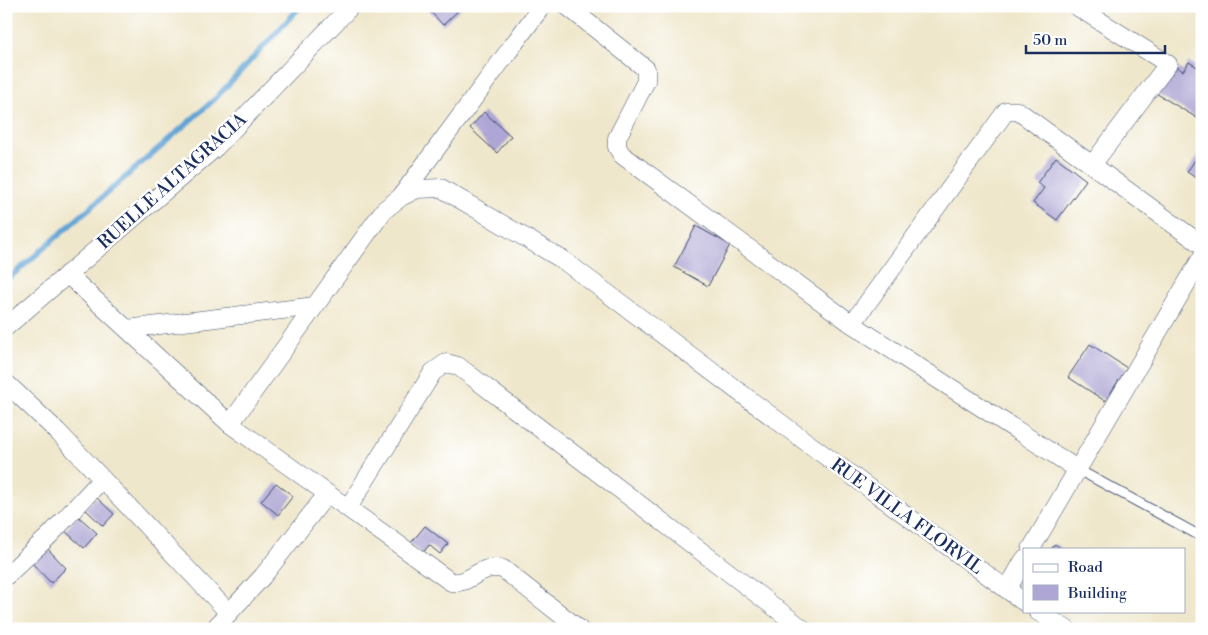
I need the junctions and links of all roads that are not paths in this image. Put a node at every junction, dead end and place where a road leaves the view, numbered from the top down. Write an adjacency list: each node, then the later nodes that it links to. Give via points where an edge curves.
1 (351, 6): 9 (street, RUELLE ALTAGRACIA, via 216,146)
2 (542, 6): 6 (street)
3 (567, 6): 11 (street, via 646,69 646,81 617,138 619,151)
4 (1076, 6): 5 (street, via 1168,64)
5 (1092, 165): 7 (street); 11 (street, via 1018,111 1006,111)
6 (401, 197): 10 (street, via 384,210); 24 (street, RUE VILLA FLORVIL, via 417,189 441,188 563,260)
7 (1202, 245)
8 (1202, 257): 16 (street)
9 (68, 274): 12 (street, RUELLE ALTAGRACIA); 13 (street)
10 (315, 306): 13 (street); 15 (street)
11 (852, 324): 16 (street)
12 (6, 327)
13 (127, 329): 15 (street)
14 (6, 383): 17 (street)
15 (230, 424): 18 (street)
16 (1078, 469): 20 (lane); 21 (street)
17 (102, 480): 23 (street); 27 (street)
18 (327, 494): 19 (street); 27 (street, via 263,576)
19 (348, 508): 29 (street, via 451,582 462,581 488,567 504,569); 30 (street, via 432,372 446,363 458,366)
20 (1202, 537)
21 (1032, 548)
22 (1023, 562): 24 (street)
23 (6, 576)
24 (1008, 588): 25 (street, RUE VILLA FLORVIL)
25 (1023, 601)
26 (1039, 612): 31 (street)
27 (229, 613): 28 (street)
28 (214, 629)
29 (579, 629)
30 (803, 629)
31 (1066, 629)

